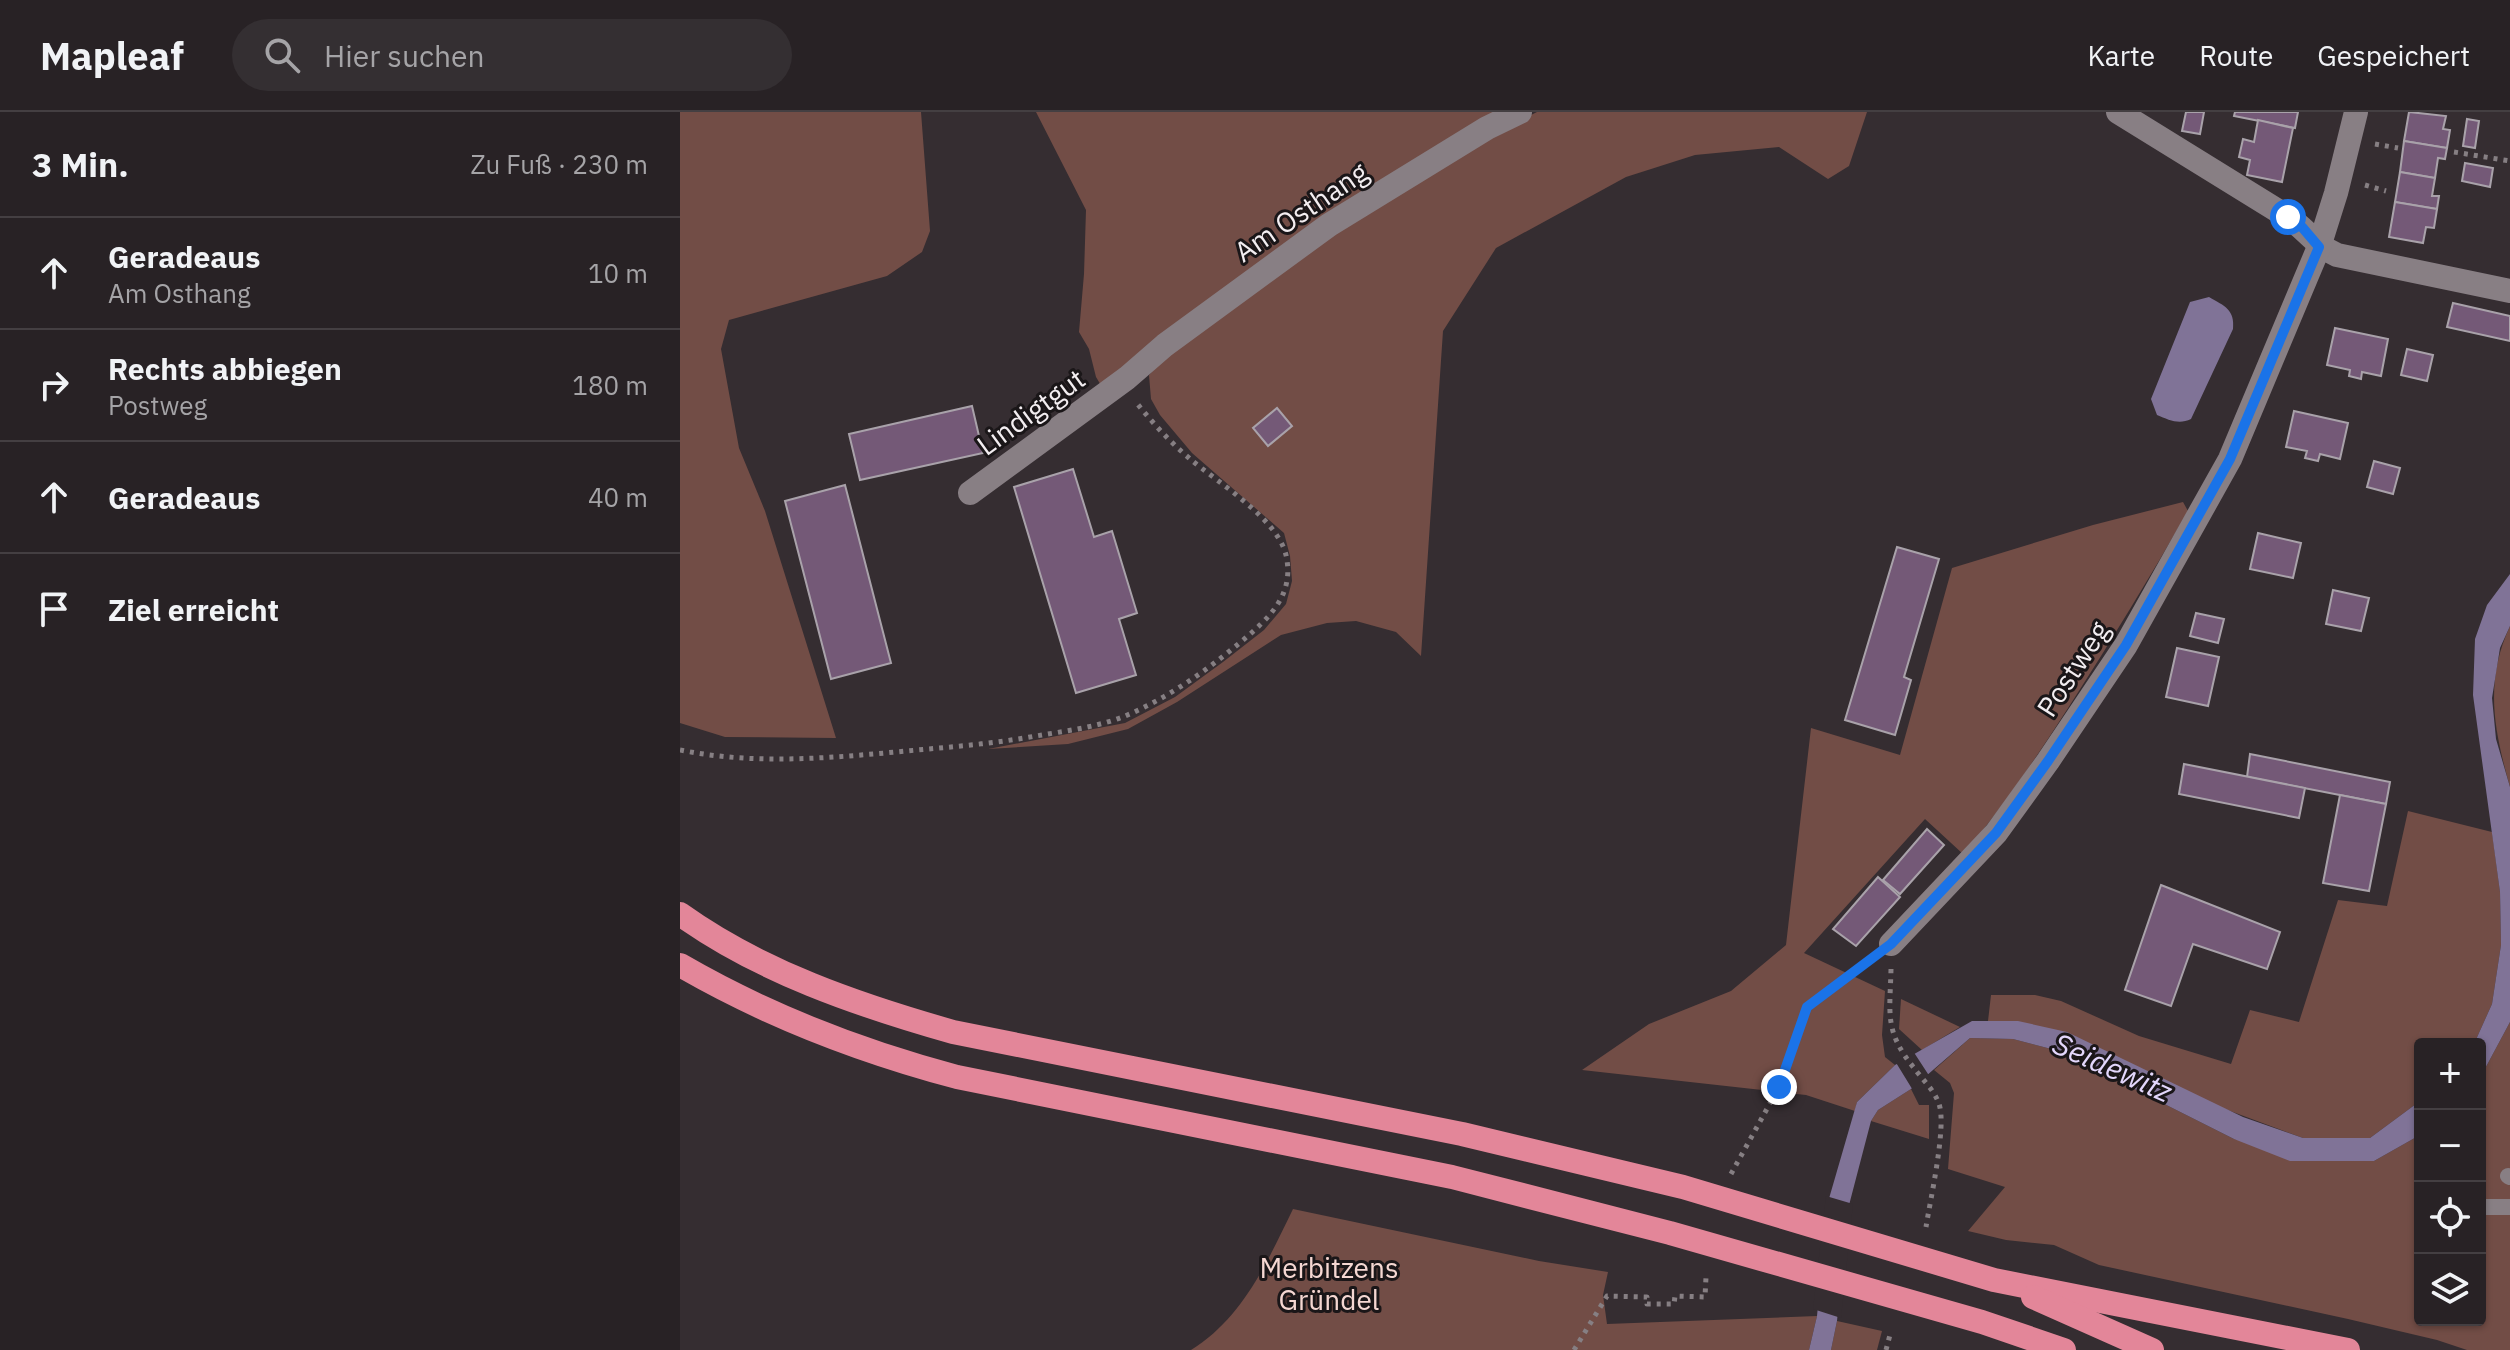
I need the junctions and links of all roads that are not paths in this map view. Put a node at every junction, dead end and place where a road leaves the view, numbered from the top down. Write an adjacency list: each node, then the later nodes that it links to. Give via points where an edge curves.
1 (1520, 112): 6 (street, Am Osthang, via 1329,225)
2 (2118, 112): 4 (street, via 2288,217)
3 (2356, 112): 4 (street, Postweg)
4 (2319, 247): 5 (street); 9 (street, Postweg, via 2230,459 2126,645 1996,833)
5 (2510, 291)
6 (1127, 378): 7 (street, Lindigtgut)
7 (970, 493)
8 (680, 914): 13 (highway, via 807,983 953,1032 1462,1134 1683,1187)
9 (1891, 944)
10 (680, 965): 14 (highway, via 779,1017 897,1061 1452,1177)
11 (2486, 1207): 12 (lane)
12 (2510, 1207)
13 (1994, 1280): 17 (highway); 18 (highway)
14 (1982, 1322): 15 (highway); 16 (highway)
15 (2035, 1350)
16 (2064, 1350)
17 (2152, 1350)
18 (2348, 1350)

